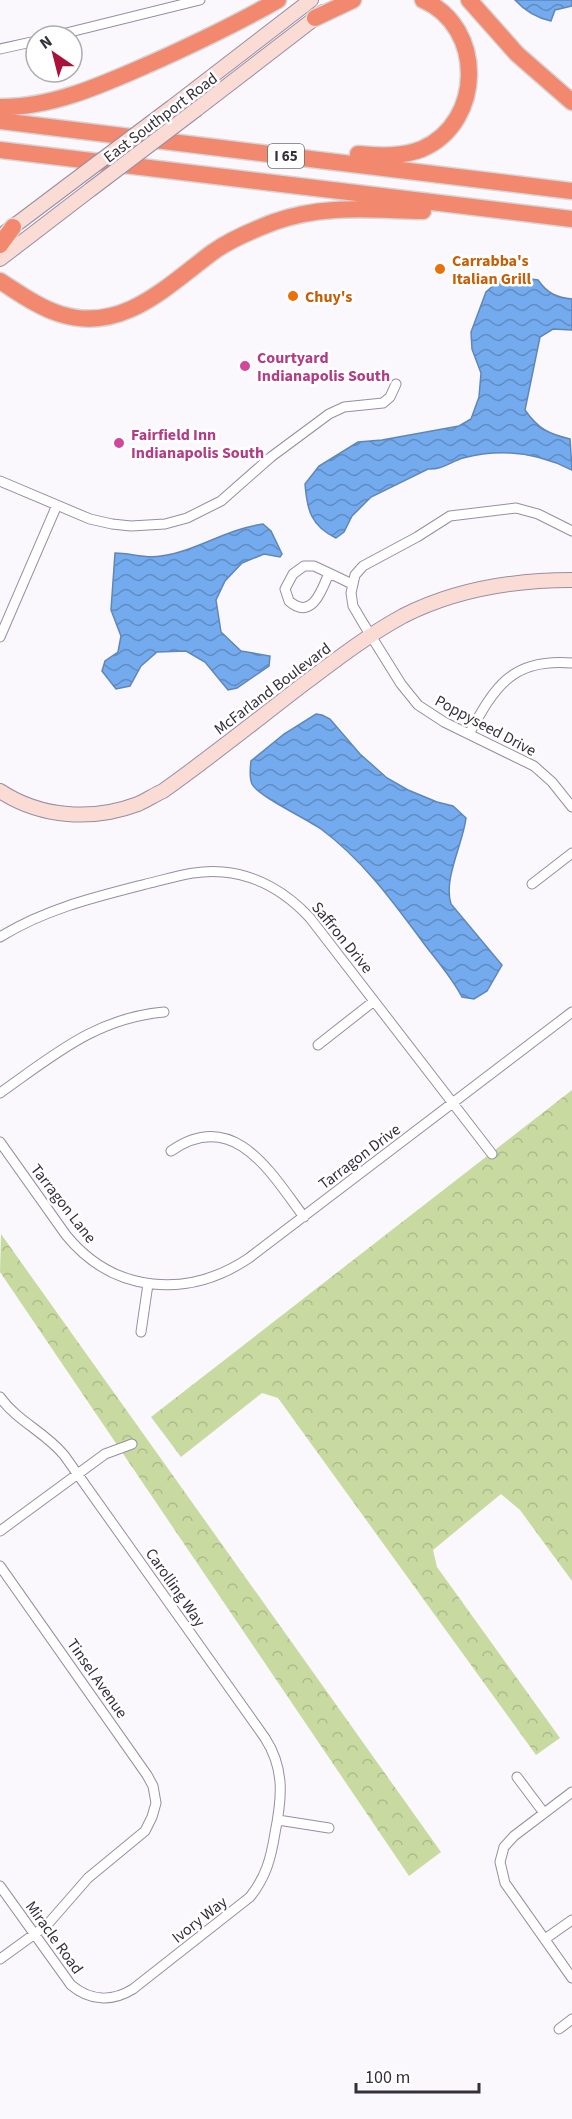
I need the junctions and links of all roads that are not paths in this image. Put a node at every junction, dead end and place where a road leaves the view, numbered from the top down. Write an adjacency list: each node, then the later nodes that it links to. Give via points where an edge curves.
1 (200, 0): 9 (street)
2 (278, 0): 13 (highway, via 191,46 89,89 51,101)
3 (311, 0): 20 (main road, East Southport Road, bridge)
4 (339, 0): 8 (main road, East Southport Road)
5 (353, 0): 8 (highway)
6 (423, 0): 16 (highway, via 451,22 470,64 465,102 444,134 421,149 402,154 379,156 272,144)
7 (469, 0): 12 (highway, via 516,54)
8 (315, 18): 21 (main road, East Southport Road, bridge)
9 (84, 29)
10 (24, 44): 11 (street)
11 (0, 49)
12 (572, 102)
13 (0, 107)
14 (0, 121): 16 (highway, I 65)
15 (0, 150): 18 (highway, I 65)
16 (247, 152): 17 (highway, I 65)
17 (572, 191)
18 (525, 214): 19 (highway, I 65); 22 (highway, via 358,208 304,213 238,237 146,303 107,318 62,315)
19 (572, 219)
20 (6, 232): 21 (highway)
21 (2, 253)
22 (4, 286)
23 (396, 384): 25 (street, via 383,403 329,414 221,501 187,518 128,526 90,519)
24 (0, 481): 25 (street)
25 (57, 505): 31 (street)
26 (572, 531): 29 (street, via 516,508 450,516 363,566)
27 (329, 573): 27 (street, via 310,566 300,568 285,589 287,598 298,607 311,605); 29 (street)
28 (572, 580): 30 (main road, McFarland Boulevard, via 517,584 450,598 404,616)
29 (352, 584): 30 (street, Poppyseed Drive, via 353,606)
30 (371, 636): 33 (street, Poppyseed Drive, via 418,705); 34 (main road, McFarland Boulevard, via 169,787 139,803 110,812 72,815 42,810)
31 (0, 637)
32 (572, 663): 33 (street, via 537,665 509,677 488,699)
33 (470, 734): 35 (street, Poppyseed Drive, via 534,766)
34 (0, 791)
35 (572, 807)
36 (572, 853): 37 (street)
37 (532, 884)
38 (0, 937): 39 (street, Saffron Drive, via 68,904 191,873 225,872 265,884 300,907)
39 (375, 1001): 42 (street); 44 (street, Saffron Drive)
40 (164, 1012): 43 (street, via 126,1018 86,1034)
41 (572, 1012): 44 (street, Tarragon Drive)
42 (318, 1045)
43 (0, 1093)
44 (453, 1104): 47 (street, Saffron Drive); 48 (street, Tarragon Drive)
45 (0, 1142): 49 (street, Tarragon Lane, via 76,1247 111,1272)
46 (171, 1151): 48 (street, via 202,1138 236,1142 260,1160)
47 (492, 1154)
48 (304, 1217): 49 (street, Tarragon Drive, via 220,1275 187,1284)
49 (148, 1284): 50 (street)
50 (141, 1332)
51 (0, 1397): 53 (street, Carolling Way, via 60,1450)
52 (132, 1444): 53 (street, via 105,1454)
53 (77, 1473): 54 (street); 59 (street, Carolling Way, via 269,1745 281,1778)
54 (0, 1531)
55 (0, 1566): 63 (street, Tinsel Avenue, via 147,1775 155,1793 154,1813 140,1836 93,1873 51,1922)
56 (517, 1777): 58 (street)
57 (572, 1792): 58 (street)
58 (544, 1813): 64 (street, via 504,1847 500,1862 505,1883)
59 (278, 1820): 60 (street); 67 (street, Ivory Way, via 267,1871 245,1903 129,1991 110,1998)
60 (329, 1828)
61 (0, 1886): 63 (street, Miracle Road)
62 (572, 1920): 64 (street)
63 (34, 1934): 65 (street); 67 (street, Miracle Road, via 71,1985)
64 (545, 1939): 66 (street)
65 (0, 1959)
66 (572, 1978)
67 (93, 1997)
68 (572, 2019): 69 (street)
69 (559, 2029)

